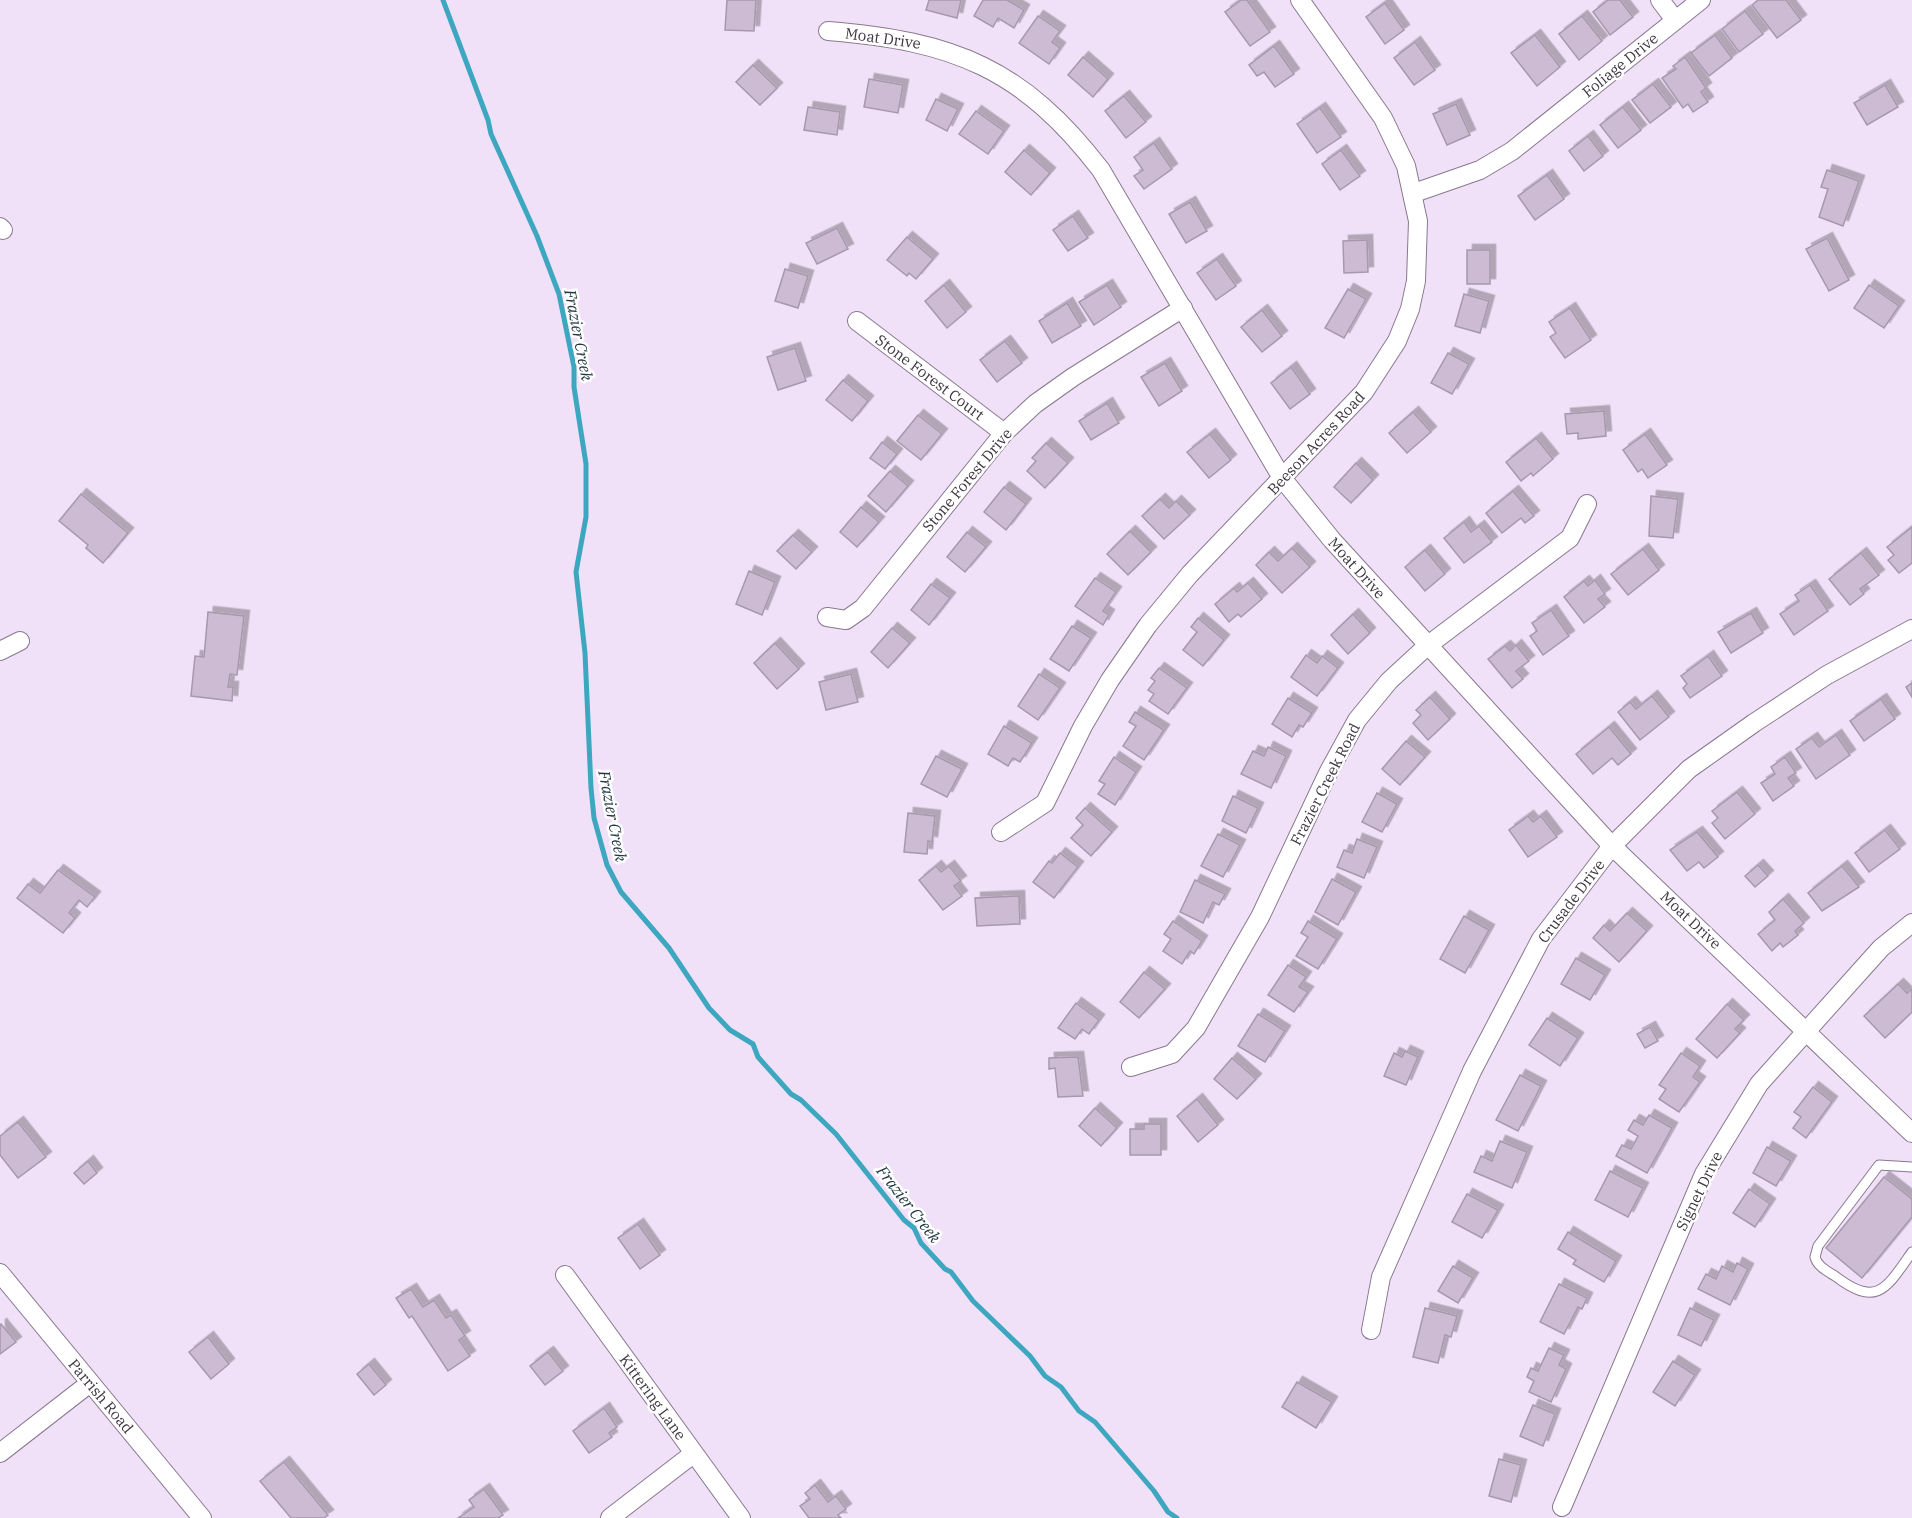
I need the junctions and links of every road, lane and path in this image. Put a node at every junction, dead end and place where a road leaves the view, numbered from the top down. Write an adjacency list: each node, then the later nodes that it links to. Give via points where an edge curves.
1 (1300, 0): 6 (street, Beeson Acres Road, via 1383,118 1406,166)
2 (1660, 0): 4 (street)
3 (1701, 0): 4 (street, Foliage Drive)
4 (1675, 20): 6 (street, Foliage Drive, via 1512,151 1480,170)
5 (828, 31): 7 (street, Moat Drive, via 924,43 969,59 1026,92 1078,140 1101,170)
6 (1414, 194): 10 (street, Beeson Acres Road, via 1416,281 1397,341 1364,392)
7 (1183, 308): 9 (street, Stone Forest Drive, via 1073,377); 10 (street, Moat Drive)
8 (857, 321): 9 (street, Stone Forest Court)
9 (1004, 433): 12 (street, Stone Forest Drive, via 863,609 846,620)
10 (1282, 478): 15 (street, Moat Drive); 17 (street, Beeson Acres Road, via 1190,574 1148,625 1083,726 1045,803)
11 (1587, 504): 15 (street, Frazier Creek Road, via 1570,538)
12 (827, 617)
13 (1912, 629): 18 (street, Crusade Drive, via 1827,675 1689,769)
14 (20, 641): 16 (street)
15 (1426, 646): 18 (street, Moat Drive); 21 (street, Frazier Creek Road, via 1389,681 1357,720 1260,916 1196,1028 1173,1054)
16 (0, 651)
17 (1001, 832)
18 (1612, 846): 20 (street, Moat Drive); 27 (street, Crusade Drive, via 1541,939 1472,1071 1381,1277)
19 (1912, 923): 20 (street, Signet Drive, via 1881,948)
20 (1808, 1031): 22 (street, Moat Drive); 31 (street, Signet Drive, via 1759,1084 1704,1174)
21 (1131, 1066)
22 (1912, 1133)
23 (1912, 1167): 24 (lane, via 1879,1165 1818,1246 1815,1257 1819,1265 1863,1293 1890,1283)
24 (1912, 1252)
25 (0, 1273): 28 (street, Parrish Road)
26 (565, 1275): 30 (street, Kittering Lane)
27 (1371, 1330)
28 (90, 1383): 29 (street); 32 (street, Parrish Road)
29 (0, 1453)
30 (693, 1454): 33 (street); 34 (street, Kittering Lane)
31 (1562, 1507)
32 (202, 1518)
33 (610, 1518)
34 (741, 1518)

